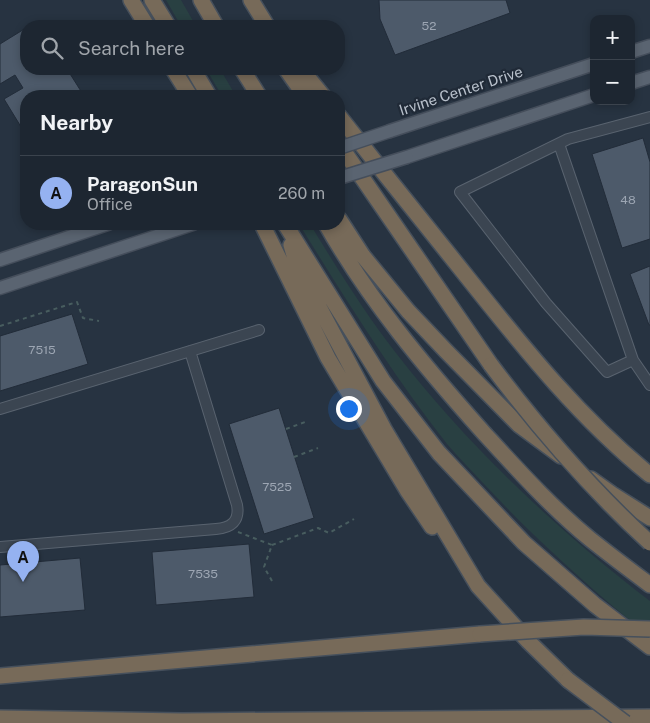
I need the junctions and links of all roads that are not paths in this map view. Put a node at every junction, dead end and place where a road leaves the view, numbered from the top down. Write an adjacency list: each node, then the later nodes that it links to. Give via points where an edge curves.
1 (131, 0): 6 (highway)
2 (152, 0): 7 (highway)
3 (201, 0): 8 (highway)
4 (242, 0): 9 (highway)
5 (251, 0): 10 (highway)
6 (143, 20)
7 (164, 20)
8 (213, 20)
9 (253, 20)
10 (263, 20)
11 (650, 46): 12 (main road)
12 (635, 51)
13 (590, 65): 32 (main road, Irvine Center Drive, bridge)
14 (177, 75): 22 (highway)
15 (197, 75): 23 (highway)
16 (244, 75): 24 (highway)
17 (245, 75): 25 (highway)
18 (290, 75): 26 (highway)
19 (306, 75): 27 (highway)
20 (650, 76): 21 (main road)
21 (635, 82)
22 (186, 90)
23 (205, 90)
24 (252, 90)
25 (256, 90)
26 (301, 90)
27 (318, 90)
28 (590, 96): 34 (main road, bridge)
29 (650, 117): 31 (lane)
30 (345, 124): 49 (highway, via 560,391 630,460)
31 (559, 144): 46 (lane); 46 (lane, via 460,192 546,303 607,372)
32 (345, 146)
33 (345, 153): 51 (highway, bridge, via 528,414 592,487)
34 (345, 176)
35 (345, 228): 50 (highway, via 408,311 519,425)
36 (90, 230): 42 (main road)
37 (175, 230): 43 (main road)
38 (265, 230): 54 (highway, via 328,358 406,490)
39 (287, 230): 54 (highway, via 296,262 327,323 384,428)
40 (289, 230): 56 (highway, via 383,381 439,453 524,542 595,605)
41 (329, 230): 53 (highway, via 394,326 448,393 548,500 589,538)
42 (0, 260)
43 (0, 288)
44 (259, 330): 45 (lane)
45 (190, 351): 48 (lane); 52 (lane, via 237,505 236,520 231,526)
46 (633, 360): 47 (lane)
47 (650, 385)
48 (0, 409)
49 (650, 475)
50 (650, 518)
51 (650, 543)
52 (0, 547)
53 (650, 585)
54 (478, 586): 61 (highway, bridge, via 568,680)
55 (650, 629): 57 (highway, bridge, via 584,627 466,635)
56 (650, 647)
57 (0, 676)
58 (650, 717): 60 (highway)
59 (0, 718): 60 (highway)
60 (179, 722)
61 (625, 723)

